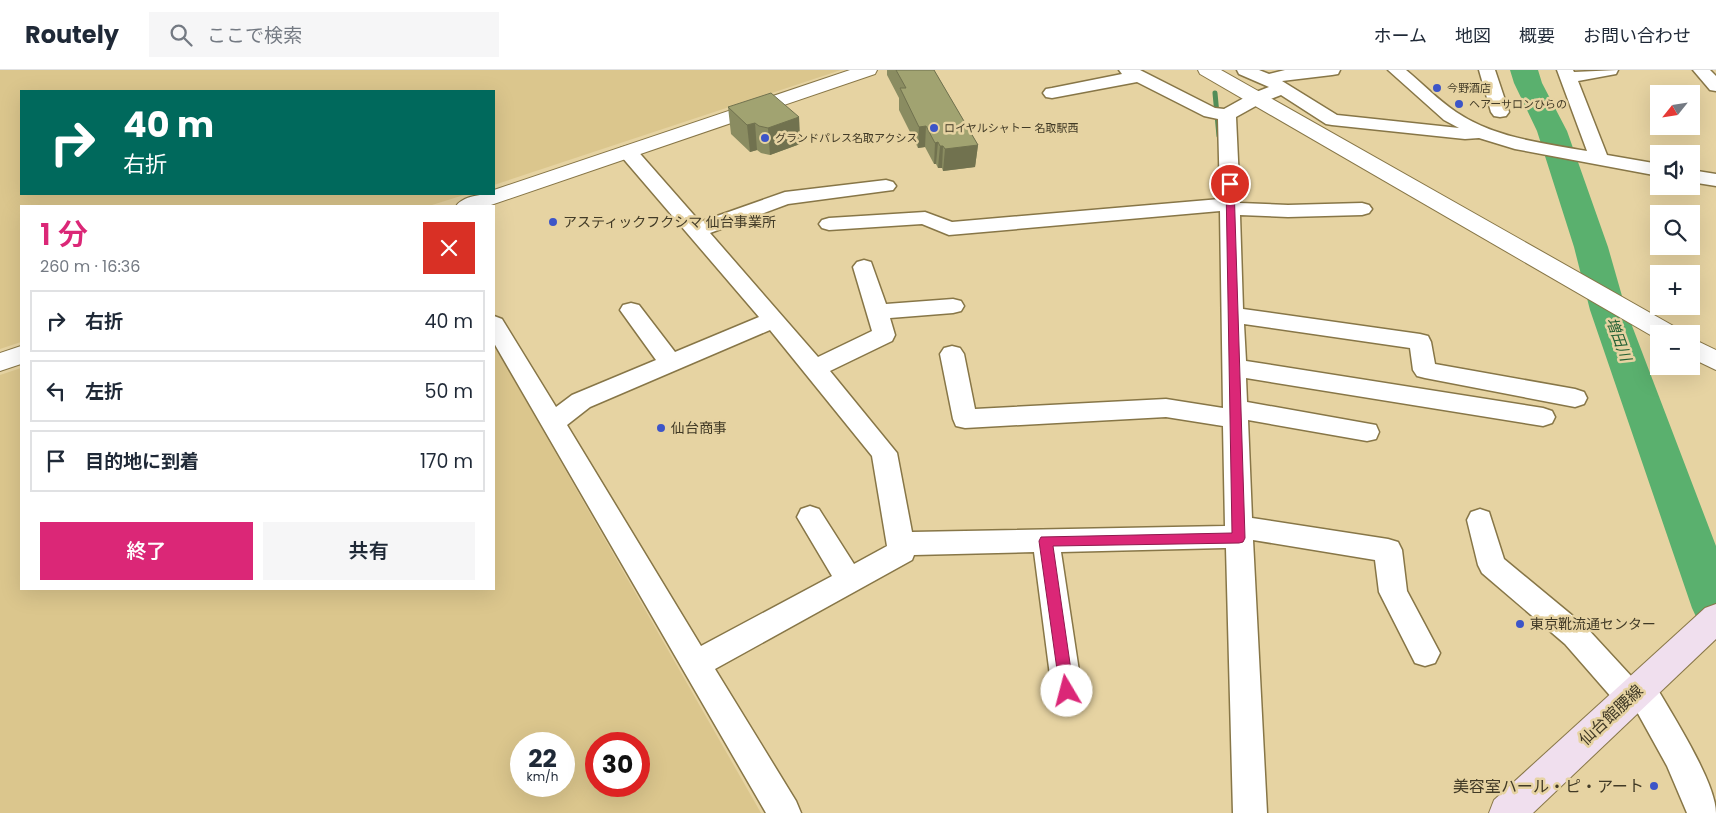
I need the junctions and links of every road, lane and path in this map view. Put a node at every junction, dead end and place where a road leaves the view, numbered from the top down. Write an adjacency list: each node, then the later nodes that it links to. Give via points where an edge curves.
1 (868, 70): 17 (street)
2 (1207, 70): 12 (street)
3 (1245, 70): 12 (street)
4 (1332, 70): 12 (street, via 1277,76)
5 (1396, 70): 15 (street)
6 (1486, 70): 15 (street, via 1499,108)
7 (1610, 70): 10 (street)
8 (1702, 70): 11 (street)
9 (1133, 73): 13 (street); 14 (street)
10 (1566, 74): 18 (street)
11 (1716, 86)
12 (1270, 89): 14 (street); 16 (street, via 1332,120); 34 (street, via 1554,269)
13 (1052, 93)
14 (1220, 113): 24 (street)
15 (1458, 121): 16 (street)
16 (1482, 133): 18 (street)
17 (628, 152): 23 (street); 27 (street)
18 (1596, 159): 19 (street)
19 (1650, 168)
20 (1700, 177): 21 (street)
21 (1716, 180)
22 (886, 186): 27 (street, via 785,198)
23 (470, 205)
24 (1231, 207): 25 (street, via 1288,211); 26 (street, via 949,228 925,218); 32 (street)
25 (1362, 209)
26 (829, 224)
27 (696, 231): 33 (street)
28 (864, 267): 31 (street)
29 (953, 306): 31 (street)
30 (631, 310): 41 (street)
31 (877, 312): 42 (street, via 884,335)
32 (1232, 315): 43 (street); 44 (street, via 1420,342 1425,370)
33 (773, 320): 41 (street); 42 (street)
34 (1654, 325)
35 (495, 326): 47 (street)
36 (1700, 352): 39 (street)
37 (952, 354): 45 (street, via 965,420 1166,408)
38 (20, 355): 40 (street)
39 (1716, 361)
40 (0, 362)
41 (670, 363): 47 (street, via 581,401)
42 (815, 368): 53 (street, via 884,453)
43 (1234, 368): 45 (street); 46 (street)
44 (1575, 398)
45 (1235, 414): 48 (street); 51 (street)
46 (1543, 418)
47 (553, 422): 57 (street)
48 (1367, 432)
49 (810, 517): 54 (street)
50 (1480, 520): 59 (street, via 1492,565 1575,635)
51 (1234, 535): 52 (street); 56 (street, via 1388,550 1393,592); 61 (street)
52 (1046, 541): 53 (street); 58 (street)
53 (900, 544): 54 (street, via 902,552)
54 (849, 580): 57 (street)
55 (1716, 618): 59 (main road, 仙台館腰線)
56 (1425, 653)
57 (696, 664): 60 (street)
58 (1067, 691)
59 (1635, 693): 62 (main road, 仙台館腰線); 63 (street, via 1678,754)
60 (784, 813)
61 (1250, 813)
62 (1507, 813)
63 (1704, 813)

